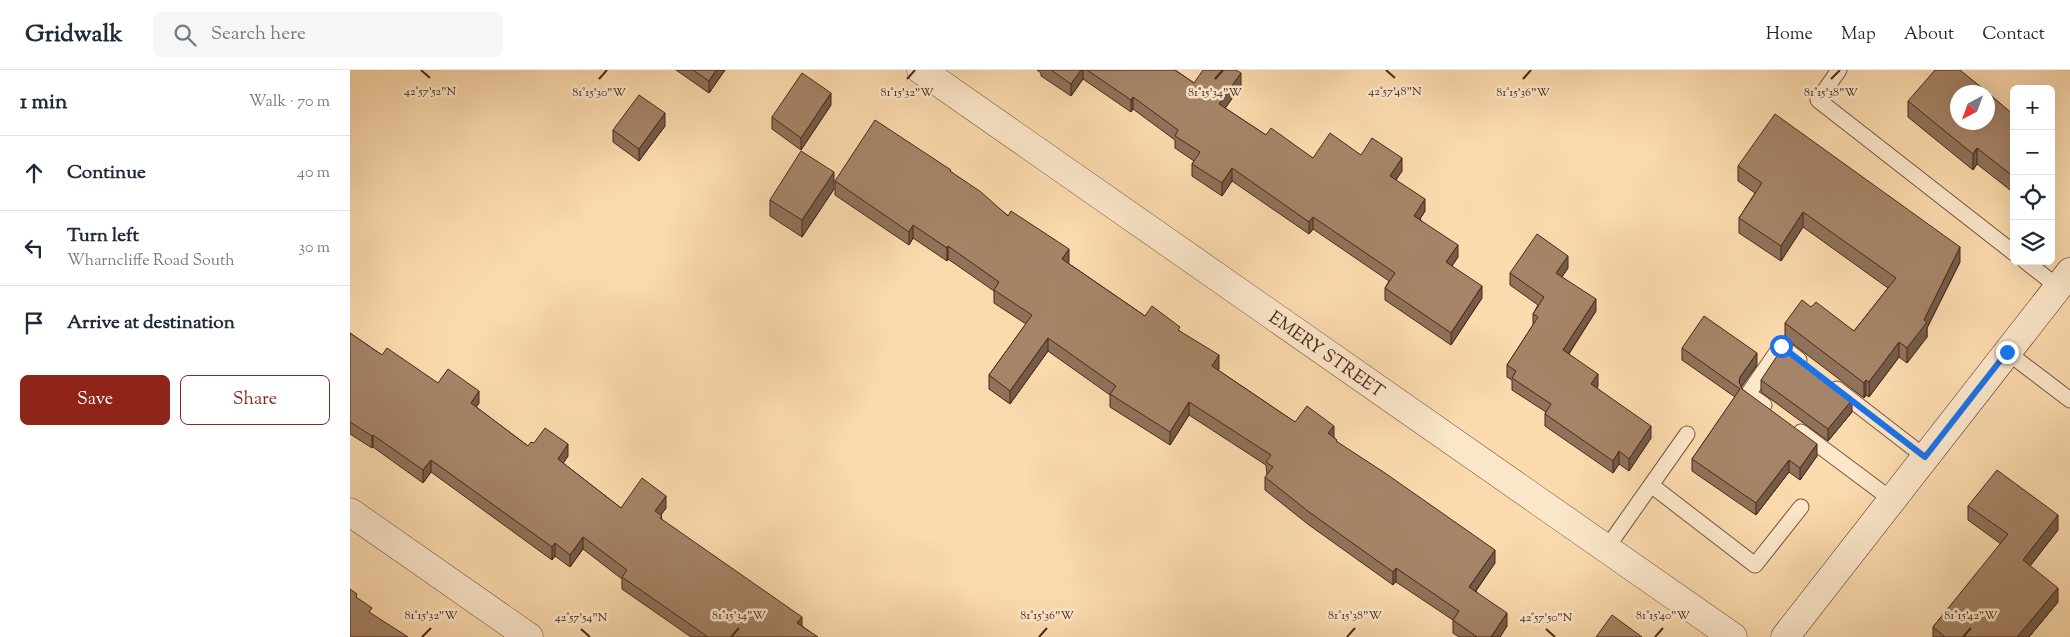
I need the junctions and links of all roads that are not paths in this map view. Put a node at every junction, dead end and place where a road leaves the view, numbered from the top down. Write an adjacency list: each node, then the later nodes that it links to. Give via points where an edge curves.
1 (921, 70): 16 (street, EMERY STREET)
2 (1839, 70): 3 (lane, via 1818,100)
3 (2010, 250)
4 (2033, 265): 5 (lane)
5 (2064, 280): 6 (street)
6 (2007, 352): 9 (lane); 11 (street)
7 (1813, 371): 13 (lane, via 1781,346 1748,394)
8 (1829, 383): 11 (lane)
9 (2070, 400)
10 (1687, 434): 12 (lane)
11 (1925, 457): 13 (street)
12 (1651, 485): 14 (lane, via 1755,565); 16 (lane)
13 (1892, 500): 19 (street)
14 (1801, 507)
15 (350, 512): 17 (street)
16 (1606, 549): 18 (street, EMERY STREET)
17 (529, 637)
18 (1734, 637)
19 (1785, 637)

